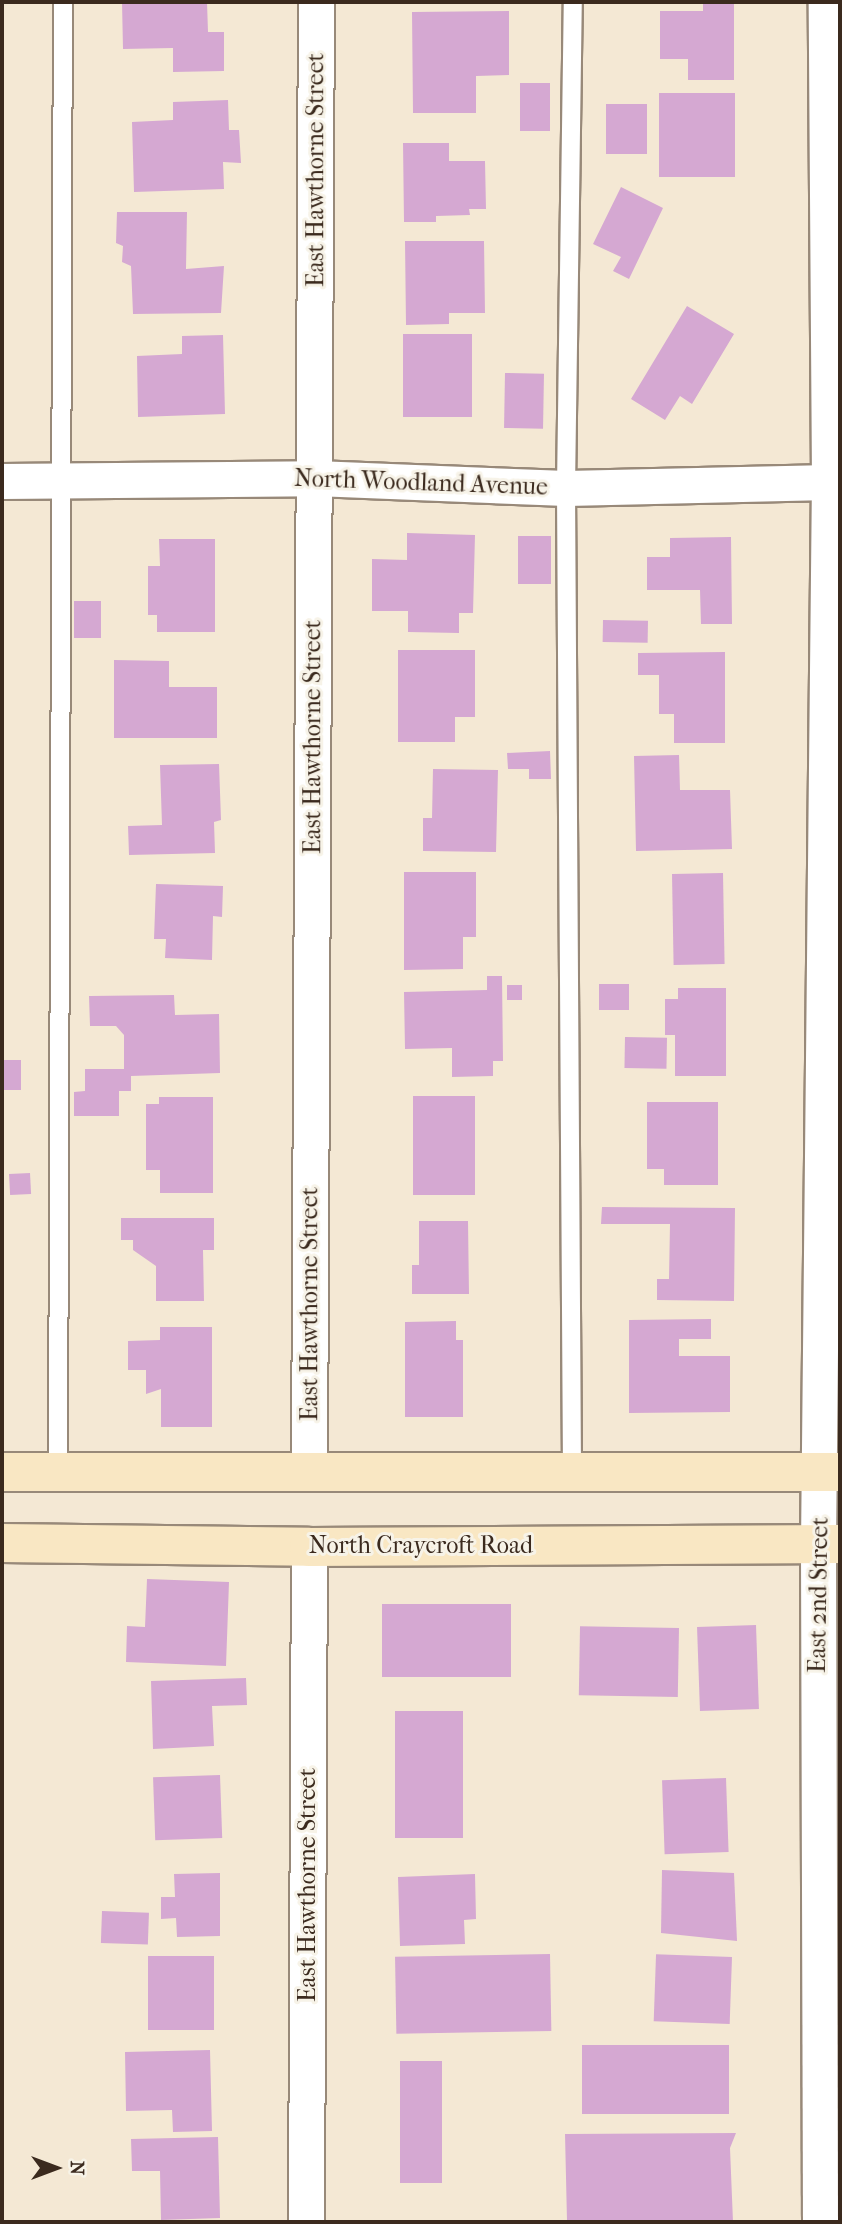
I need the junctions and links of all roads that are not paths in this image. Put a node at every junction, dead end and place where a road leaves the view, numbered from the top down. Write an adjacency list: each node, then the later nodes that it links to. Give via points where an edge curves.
1 (63, 2): 7 (lane)
2 (316, 2): 5 (street, East Hawthorne Street)
3 (573, 2): 9 (lane)
4 (826, 2): 8 (street, East 2nd Street)
5 (315, 478): 7 (street, North Woodland Avenue); 9 (street, North Woodland Avenue); 17 (street, East Hawthorne Street)
6 (2, 481): 7 (street, North Woodland Avenue)
7 (61, 481): 16 (lane)
8 (834, 481): 9 (street, North Woodland Avenue); 10 (street, East 2nd Street)
9 (566, 488): 14 (lane)
10 (834, 628): 11 (street, East 2nd Street)
11 (833, 821): 12 (street, East 2nd Street)
12 (833, 925): 13 (street, East 2nd Street)
13 (832, 1130): 18 (street, East 2nd Street)
14 (572, 1471): 17 (main road); 18 (main road)
15 (2, 1472): 16 (main road)
16 (58, 1472): 17 (main road)
17 (309, 1472)
18 (831, 1472): 20 (street, East 2nd Street)
19 (2, 1543): 21 (main road, North Craycroft Road)
20 (829, 1545): 21 (main road, North Craycroft Road); 23 (street, East 2nd Street)
21 (309, 1547): 22 (street, East Hawthorne Street)
22 (306, 2222)
23 (820, 2222)

